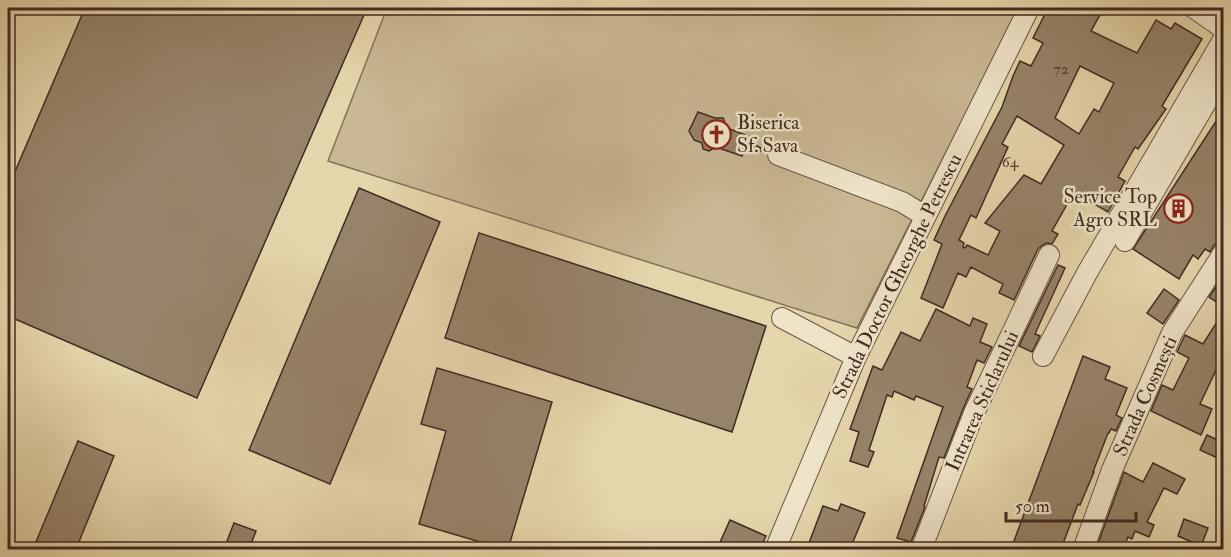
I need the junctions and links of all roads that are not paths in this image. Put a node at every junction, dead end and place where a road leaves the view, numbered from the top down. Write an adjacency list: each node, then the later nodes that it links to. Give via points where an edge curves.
1 (1029, 8): 7 (street, Strada Doctor Gheorghe Petrescu)
2 (1194, 8): 3 (street)
3 (1224, 29)
4 (1224, 38): 13 (street, via 1087,273)
5 (1224, 72): 8 (street)
6 (778, 155): 7 (street, via 902,202)
7 (926, 216): 12 (street, Strada Doctor Gheorghe Petrescu)
8 (1125, 241)
9 (1224, 252): 16 (street, Strada Cosmești, via 1172,333 1112,470)
10 (1048, 255): 15 (street, Intrarea Sticlarului, via 974,413)
11 (782, 318): 12 (street)
12 (856, 357): 14 (street, Strada Doctor Gheorghe Petrescu)
13 (1043, 357)
14 (775, 549)
15 (921, 549)
16 (1083, 549)

